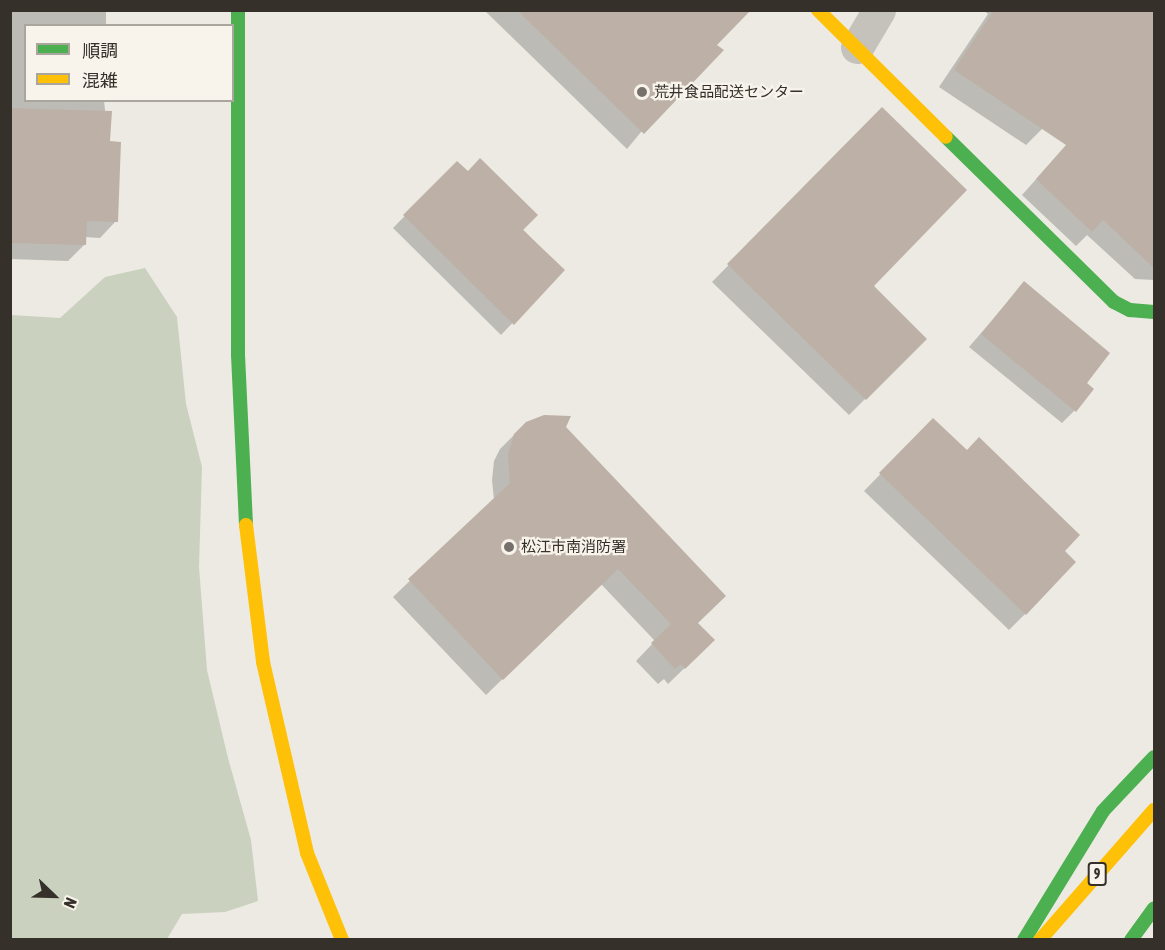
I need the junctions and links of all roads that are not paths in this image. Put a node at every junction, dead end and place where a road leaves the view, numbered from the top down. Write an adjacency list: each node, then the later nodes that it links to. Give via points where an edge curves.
1 (238, 10): 9 (main road, via 238,355 244,505 263,662 307,853)
2 (818, 10): 4 (main road)
3 (879, 10): 4 (street)
4 (857, 47): 5 (main road, via 1114,302 1130,310)
5 (1155, 312)
6 (1155, 757): 10 (main road, via 1103,811)
7 (1155, 810): 11 (main road, 9)
8 (1155, 908): 12 (main road)
9 (342, 939)
10 (1024, 939)
11 (1040, 939)
12 (1131, 939)

